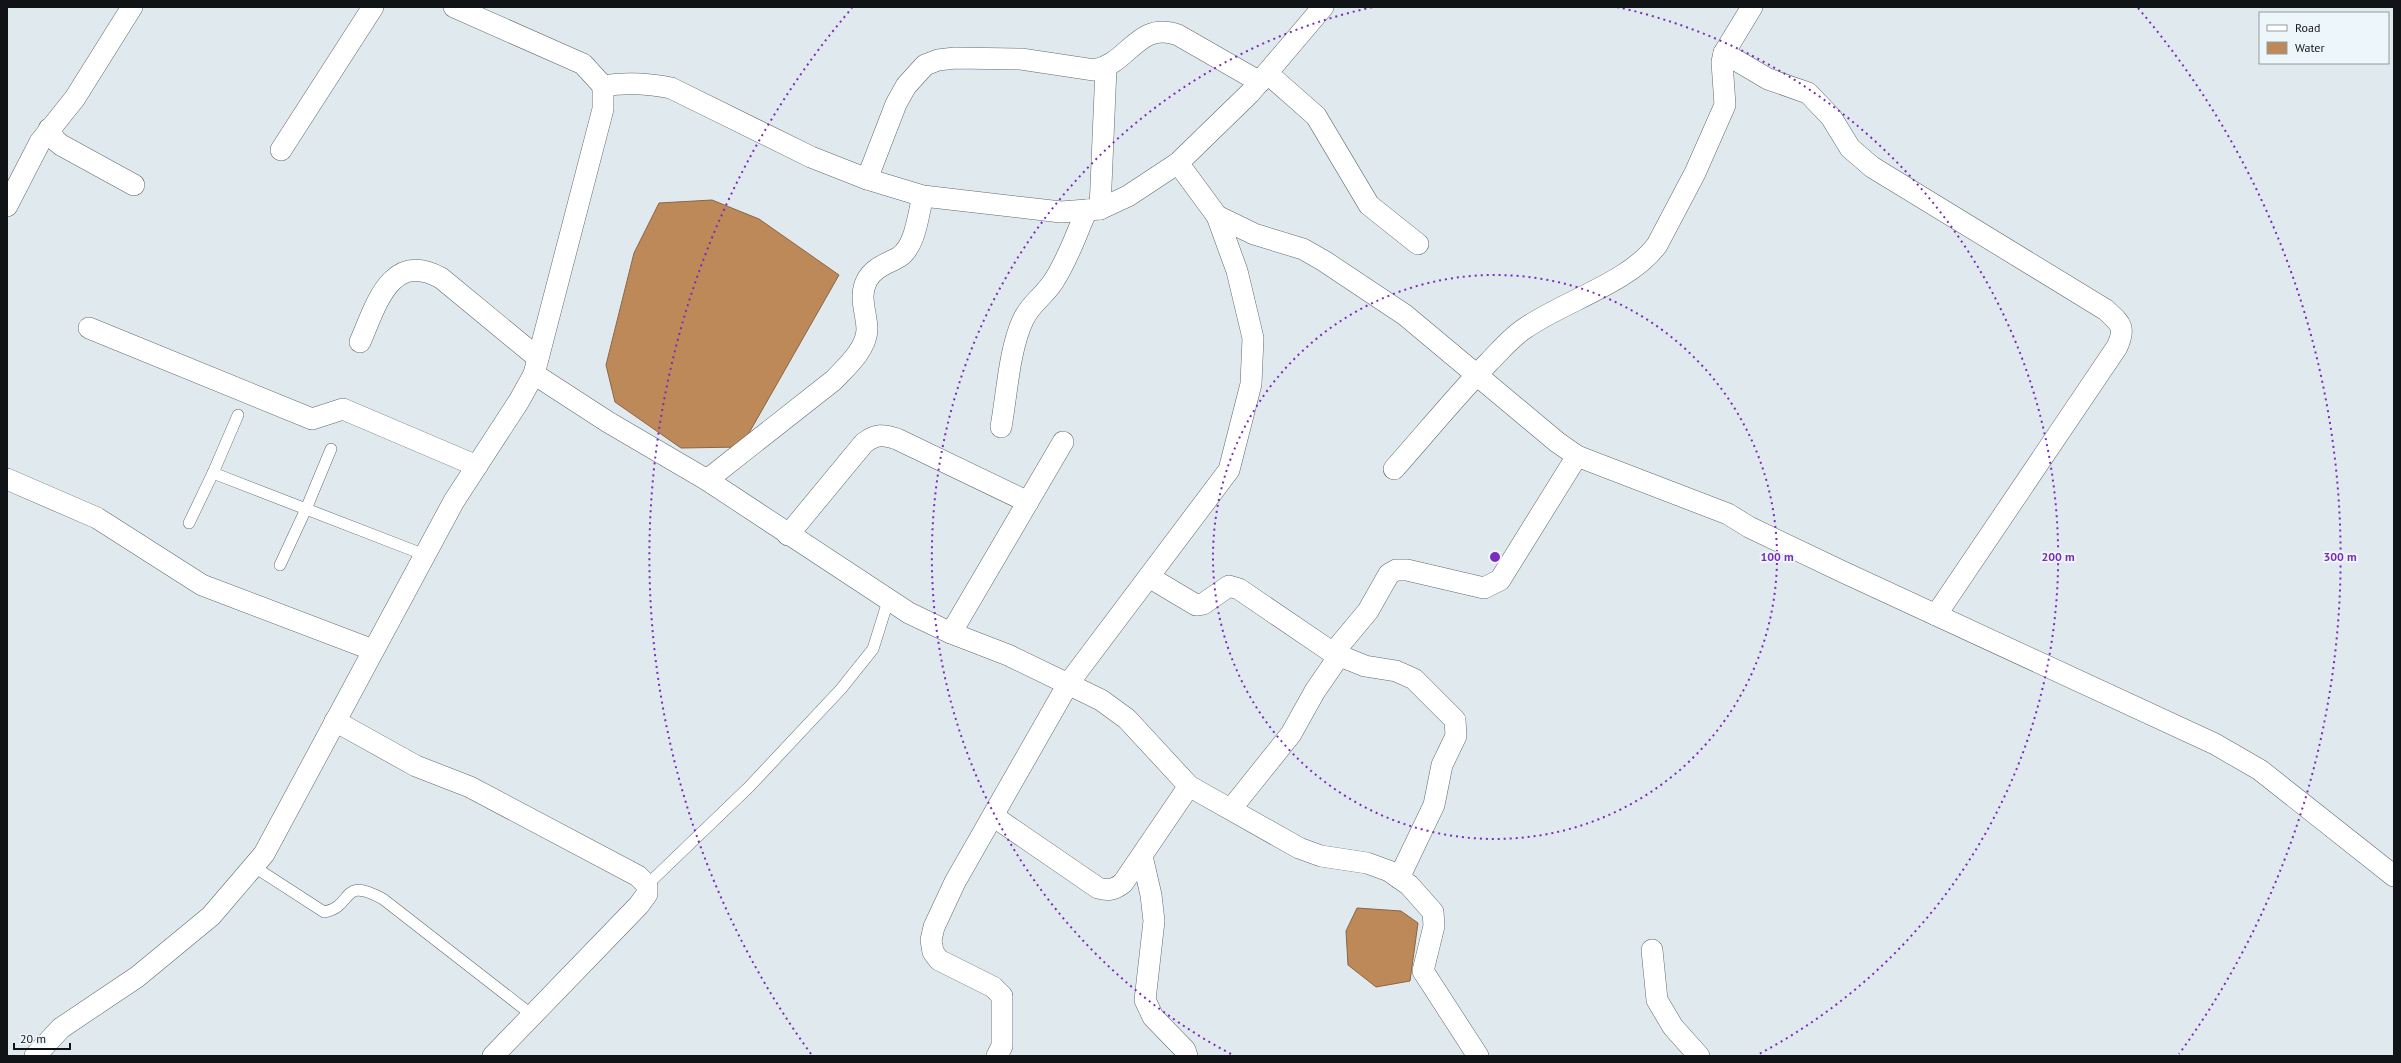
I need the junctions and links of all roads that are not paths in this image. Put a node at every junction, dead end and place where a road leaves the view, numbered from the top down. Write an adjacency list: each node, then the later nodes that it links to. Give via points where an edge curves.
1 (132, 7): 10 (street, via 75,98)
2 (373, 7): 11 (street)
3 (454, 7): 9 (street, via 583,64)
4 (1323, 7): 8 (street)
5 (1752, 7): 6 (street)
6 (1724, 53): 23 (street, via 1722,62 1725,105 1695,173 1657,245 1642,261 1526,327); 42 (street, via 1768,79 1803,90 1831,117 1850,148 1872,167 2106,310 2122,327 2123,334 2117,347)
7 (1106, 68): 8 (street, via 1147,35 1156,31 1167,31); 13 (street, via 1082,69 1021,59 955,58 925,65 906,86 896,104); 17 (street)
8 (1263, 78): 12 (street); 19 (street, via 1316,116 1368,205)
9 (603, 86): 13 (street, via 625,82 671,88 811,157); 22 (street, via 603,109)
10 (49, 129): 14 (street, via 54,140 61,145); 16 (street)
11 (281, 150)
12 (1178, 162): 17 (street, via 1128,196); 18 (street)
13 (867, 179): 15 (street)
14 (134, 185)
15 (923, 196): 17 (street, via 1061,212); 33 (street, via 907,249 900,256 874,270 867,280 862,304 867,331 863,344 852,362 834,380)
16 (8, 200)
17 (1093, 210): 25 (street, via 1060,272 1022,321 1016,340)
18 (1217, 216): 23 (street, via 1254,234 1303,249 1324,260 1405,315); 40 (street, via 1248,309 1253,338 1251,384 1229,470)
19 (1418, 244)
20 (89, 328): 29 (street, via 312,419 343,409)
21 (360, 342): 22 (street, via 383,290 390,281 420,269 429,271 447,282)
22 (536, 366): 29 (street, via 519,401); 33 (street, via 608,422)
23 (1478, 374): 28 (street); 30 (street)
24 (238, 416): 31 (lane)
25 (1001, 427)
26 (1063, 442): 34 (street)
27 (331, 449): 35 (lane)
28 (1577, 456): 42 (street, via 1728,514 1749,527); 45 (street, via 1500,580 1484,588 1407,570 1396,570 1389,574 1368,611)
29 (477, 466): 38 (street, via 454,501)
30 (1394, 469)
31 (213, 473): 35 (lane); 36 (lane)
32 (7, 479): 44 (street, via 97,518 202,585)
33 (707, 480): 37 (street)
34 (1028, 502): 37 (street, via 897,439 884,435 874,436 864,443); 43 (street)
35 (306, 509): 38 (lane); 39 (lane)
36 (189, 523)
37 (788, 535): 41 (street)
38 (425, 555): 44 (street)
39 (280, 565)
40 (1149, 577): 45 (street, via 1196,605 1203,604 1220,590 1230,586 1239,589); 46 (street)
41 (888, 601): 43 (street); 55 (lane, via 873,649 841,689 749,788)
42 (1936, 615): 53 (street, via 2215,744 2260,770)
43 (951, 633): 46 (street, via 1008,655)
44 (373, 650): 47 (street)
45 (1336, 655): 49 (street, via 1291,734); 54 (street, via 1365,666 1396,671 1414,679 1455,720 1456,736 1442,765 1434,805)
46 (1068, 684): 48 (street, via 1101,700 1127,719); 50 (street)
47 (335, 721): 52 (street, via 264,854); 55 (street, via 416,766 470,787 638,876)
48 (1189, 786): 49 (street); 51 (street)
49 (1231, 809): 54 (street, via 1299,848 1321,856 1368,863)
50 (993, 816): 51 (street, via 1098,888 1106,890 1123,884); 60 (street, via 955,882 934,927 931,940 933,952 940,960 993,987 1002,996 1002,1046)
51 (1142, 856): 61 (street, via 1154,921 1145,1000 1152,1017 1185,1050)
52 (253, 866): 57 (lane, via 324,912 338,906 356,890 371,892); 58 (street, via 211,916 137,977 61,1028)
53 (2394, 876)
54 (1399, 878): 62 (street, via 1409,885 1432,912 1434,926 1423,971)
55 (647, 885): 57 (street, via 647,894 639,905)
56 (1652, 950): 63 (street, via 1657,1000 1673,1027)
57 (532, 1015): 59 (street)
58 (35, 1056)
59 (493, 1056)
60 (997, 1056)
61 (1187, 1056)
62 (1478, 1056)
63 (1699, 1056)

